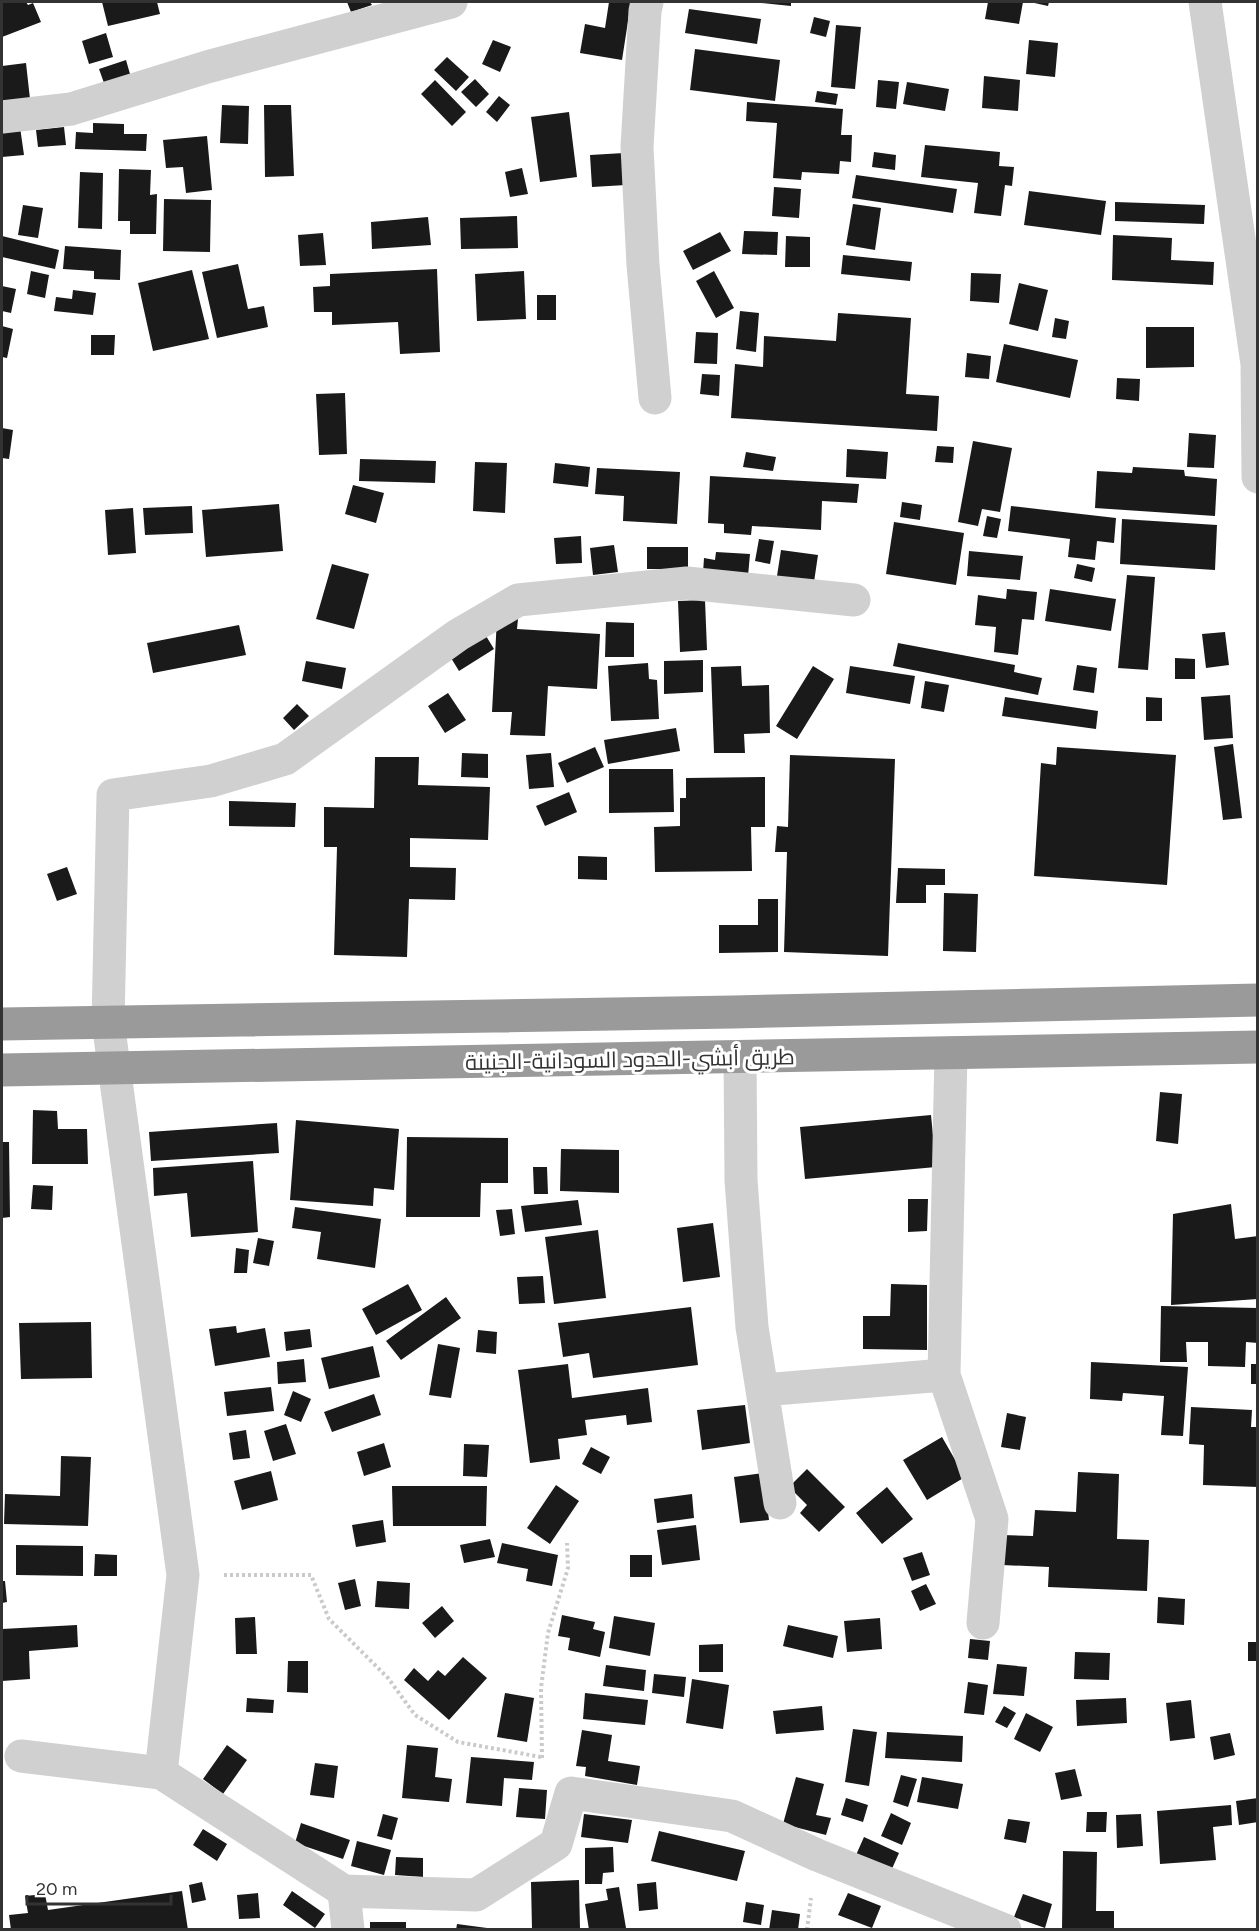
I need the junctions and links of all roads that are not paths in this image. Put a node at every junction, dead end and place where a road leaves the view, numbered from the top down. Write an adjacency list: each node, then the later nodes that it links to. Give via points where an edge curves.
1 (451, 2): 4 (street, via 207,67 71,109)
2 (647, 2): 5 (street, via 638,147 643,266)
3 (1205, 2): 6 (street, via 1257,364)
4 (2, 117)
5 (655, 398)
6 (1257, 477)
7 (854, 600): 9 (street, via 687,583 518,600 458,635 285,759 211,781 113,795)
8 (1257, 1000): 9 (highway)
9 (108, 1022): 10 (highway); 14 (street)
10 (2, 1024)
11 (1257, 1047): 12 (highway, طريق أبشي-الحدود السودانية-الجنينة)
12 (951, 1053): 13 (highway, طريق أبشي-الحدود السودانية-الجنينة); 16 (street)
13 (740, 1057): 14 (highway, طريق أبشي-الحدود السودانية-الجنينة); 17 (street, via 741,1180 752,1327)
14 (114, 1068): 15 (highway, طريق أبشي-الحدود السودانية-الجنينة); 21 (street, via 183,1575)
15 (2, 1070)
16 (944, 1375): 17 (street); 19 (street, via 992,1519)
17 (762, 1390): 18 (street)
18 (780, 1503)
19 (983, 1623)
20 (21, 1756): 21 (street)
21 (161, 1773): 22 (street)
22 (344, 1891): 23 (street); 24 (street, via 476,1895 556,1844 571,1793 732,1816 817,1855)
23 (348, 1929)
24 (1005, 1929)

